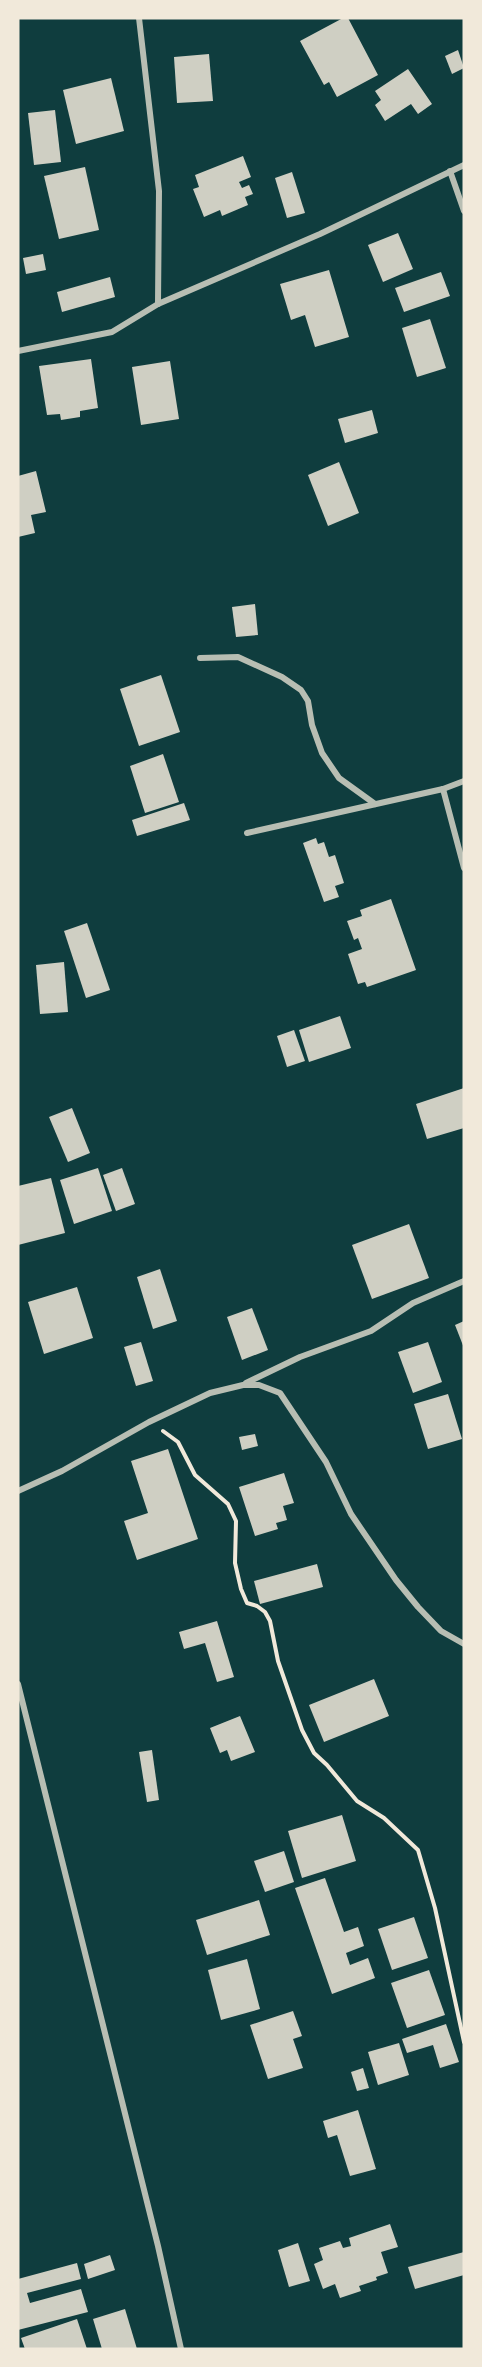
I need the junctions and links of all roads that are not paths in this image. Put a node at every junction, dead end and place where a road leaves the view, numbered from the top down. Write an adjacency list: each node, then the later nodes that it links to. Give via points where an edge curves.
1 (139, 18): 5 (street, via 159,191)
2 (464, 165): 3 (street)
3 (450, 171): 4 (street); 5 (street, via 320,234)
4 (464, 212)
5 (158, 304): 6 (street, via 112,332)
6 (18, 351)
7 (200, 658): 10 (street, via 238,657 301,690 308,701 322,753 339,777)
8 (464, 781): 9 (street)
9 (443, 789): 10 (street); 12 (street)
10 (375, 804): 11 (street)
11 (247, 833)
12 (464, 868)
13 (464, 1281): 14 (street, via 413,1303 371,1331 300,1357)
14 (243, 1385): 15 (street, via 210,1393); 16 (street, via 259,1385 280,1393 326,1462 351,1514 396,1580 441,1631)
15 (18, 1491)
16 (464, 1644)
17 (18, 1684): 18 (street)
18 (181, 2349)

